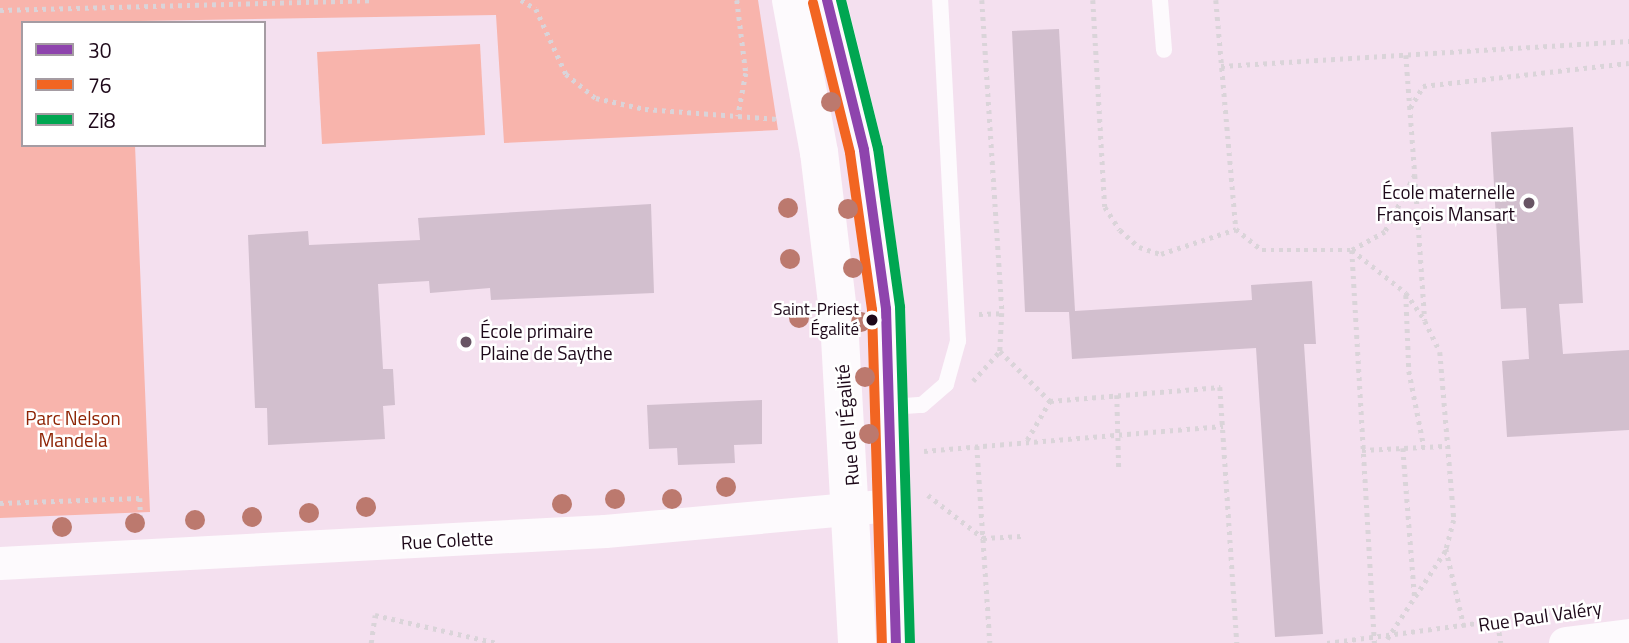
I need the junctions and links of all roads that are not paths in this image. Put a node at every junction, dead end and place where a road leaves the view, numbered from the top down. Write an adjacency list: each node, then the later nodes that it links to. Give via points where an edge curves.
1 (791, 0): 8 (street, Rue de l'Égalité, via 813,121)
2 (827, 0): 6 (street, via 864,150 886,309)
3 (940, 0): 6 (lane, via 961,315 946,384 922,405)
4 (1160, 0): 5 (lane)
5 (1164, 50)
6 (891, 407): 7 (street)
7 (893, 499): 8 (street, Rue Colette); 12 (street)
8 (854, 509): 9 (street, Rue Colette, via 605,531); 11 (street, Rue de l'Égalité)
9 (0, 564)
10 (1629, 635): 13 (street, Rue Paul Valéry)
11 (857, 643)
12 (895, 643)
13 (1564, 643)

